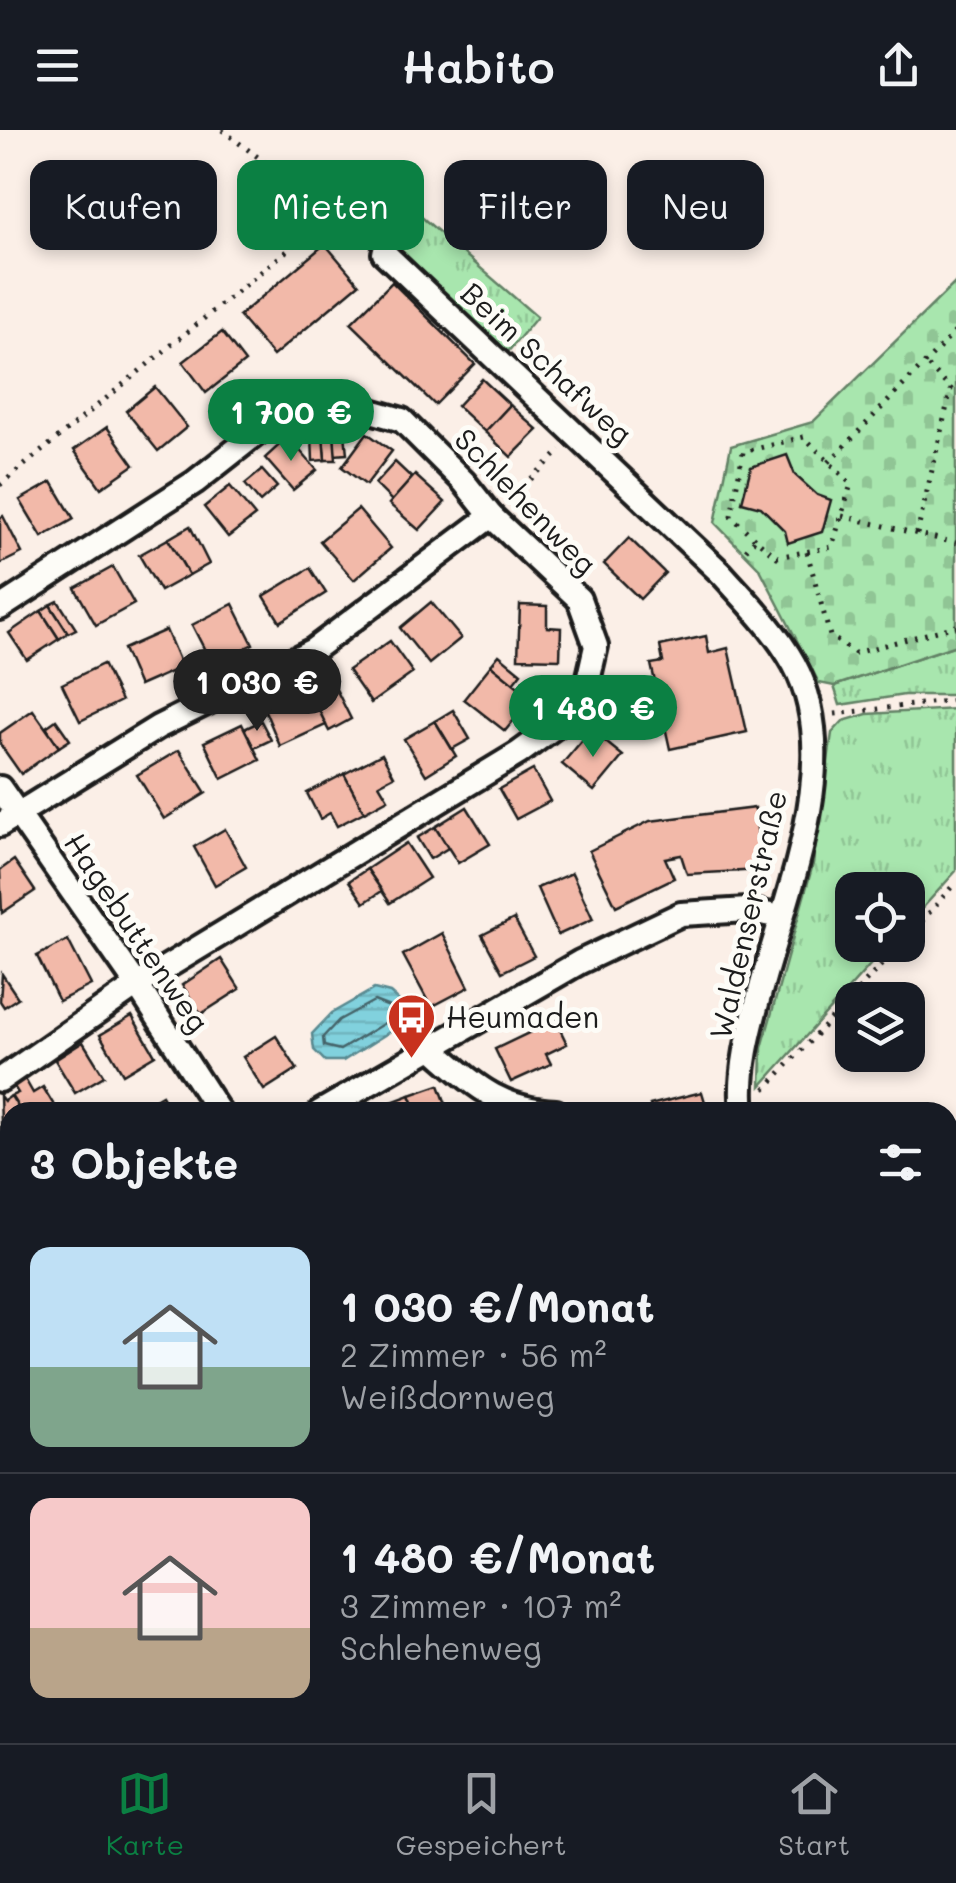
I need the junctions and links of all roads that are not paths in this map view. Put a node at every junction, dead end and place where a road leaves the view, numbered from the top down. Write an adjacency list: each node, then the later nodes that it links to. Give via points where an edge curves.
1 (384, 252): 2 (street, Beim Schafweg)
2 (639, 494): 7 (street, Waldenserstraße, via 722,574 796,668 812,718 808,813)
3 (492, 516): 4 (street, Schlehenweg, via 402,420 333,400 270,423 196,482); 6 (street, via 313,650 158,727); 8 (street, Schlehenweg, via 579,599 596,646 582,708)
4 (0, 608)
5 (0, 788): 6 (street, Hagebuttenweg)
6 (9, 819): 8 (street, Hagebuttenweg)
7 (780, 917): 9 (street, via 748,910 681,914 580,962); 14 (street, Waldenserstraße, via 751,1026)
8 (138, 985): 10 (street, Schlehenweg); 11 (street, Hagebuttenweg)
9 (434, 1049): 12 (street); 13 (street)
10 (0, 1080)
11 (213, 1102)
12 (338, 1102)
13 (505, 1102)
14 (743, 1102)

